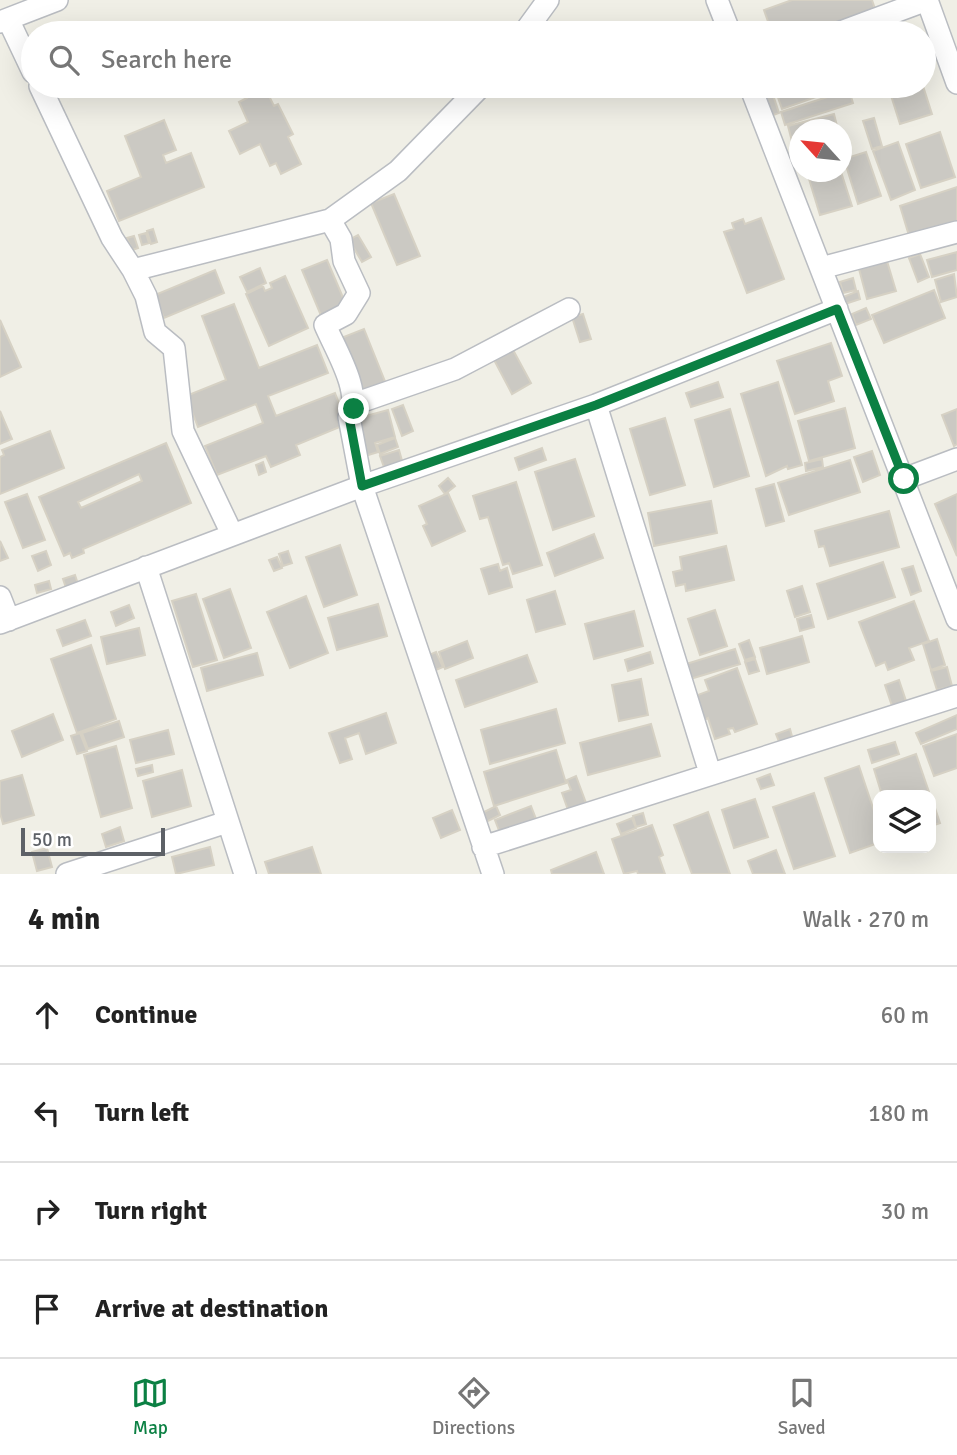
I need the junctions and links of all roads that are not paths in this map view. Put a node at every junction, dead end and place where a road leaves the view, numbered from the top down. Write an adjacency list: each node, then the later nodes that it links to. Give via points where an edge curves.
1 (57, 0): 5 (street)
2 (548, 0): 6 (street)
3 (717, 0): 7 (street)
4 (927, 0): 8 (street); 9 (street)
5 (4, 20): 11 (street)
6 (533, 21)
7 (725, 21)
8 (870, 21)
9 (935, 21)
10 (936, 25): 12 (street)
11 (21, 50)
12 (957, 83)
13 (46, 98): 19 (street, via 112,238)
14 (469, 98): 16 (street, via 398,171)
15 (755, 98): 18 (street)
16 (330, 220): 19 (street); 22 (street, via 359,293 346,314 325,325 354,393)
17 (957, 232): 18 (street)
18 (821, 268): 21 (street)
19 (134, 270): 27 (street, via 155,332 174,348 183,431)
20 (569, 309): 22 (street, via 455,369)
21 (837, 309): 23 (street); 25 (street)
22 (354, 404): 26 (street, via 349,417)
23 (596, 405): 26 (street); 33 (street)
24 (957, 459): 25 (street)
25 (904, 479): 30 (street)
26 (362, 486): 27 (street); 35 (street)
27 (232, 534): 28 (street)
28 (146, 567): 31 (street); 34 (street)
29 (0, 597): 31 (street)
30 (957, 619)
31 (5, 621)
32 (957, 696): 33 (street)
33 (710, 773): 35 (street)
34 (228, 822): 36 (street); 37 (street)
35 (483, 847): 38 (street)
36 (66, 874)
37 (245, 874)
38 (493, 874)

